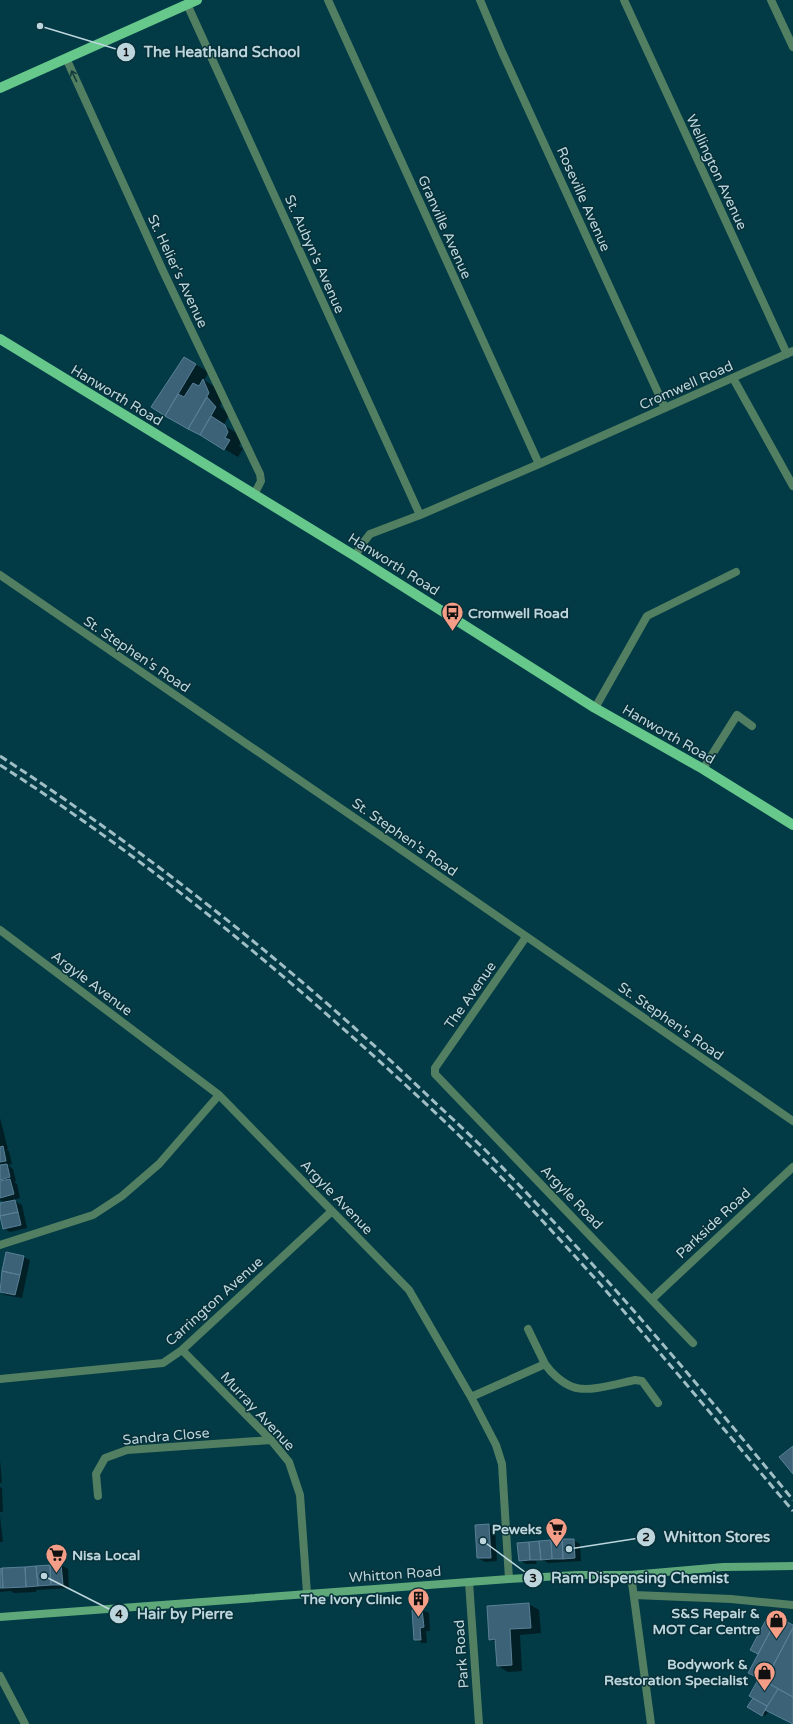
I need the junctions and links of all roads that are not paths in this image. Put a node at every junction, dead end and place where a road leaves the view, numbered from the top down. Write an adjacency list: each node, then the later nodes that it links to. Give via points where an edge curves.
1 (328, 0): 13 (street, Granville Avenue)
2 (480, 0): 12 (street, Roseville Avenue)
3 (624, 0): 10 (street, Wellington Avenue)
4 (771, 0): 6 (street)
5 (192, 2): 7 (main road); 16 (street, St. Aubyn's Avenue)
6 (793, 47)
7 (66, 58): 8 (main road); 15 (street, St. Helier's Avenue, one-way to 7, via 261,481 260,474 163,271)
8 (0, 88)
9 (0, 339): 15 (main road, Hanworth Road)
10 (790, 352): 11 (street, Cromwell Road)
11 (733, 378): 12 (street, Cromwell Road); 14 (street)
12 (665, 408): 13 (street, Cromwell Road)
13 (539, 464): 16 (street, Cromwell Road)
14 (793, 486)
15 (254, 495): 17 (main road, Hanworth Road)
16 (420, 515): 17 (street, Cromwell Road, via 370,534)
17 (355, 556): 20 (main road, Hanworth Road)
18 (736, 572): 20 (street, via 647,616)
19 (0, 575): 25 (street, St. Stephen's Road)
20 (595, 708): 22 (main road, Hanworth Road)
21 (752, 726): 22 (street, via 737,715)
22 (702, 770): 23 (main road, Hanworth Road)
23 (793, 826)
24 (0, 930): 27 (street, Argyle Avenue)
25 (526, 937): 26 (street, The Avenue); 28 (street, St. Stephen's Road)
26 (435, 1068): 32 (street, Argyle Road, via 435,1074)
27 (219, 1095): 30 (street, Argyle Avenue); 31 (street, via 159,1164 122,1196 93,1215)
28 (793, 1121)
29 (793, 1167): 32 (street, Parkside Road)
30 (332, 1211): 35 (street, Carrington Avenue); 38 (street, Argyle Avenue, via 409,1290)
31 (0, 1245)
32 (652, 1299): 34 (street, Argyle Road)
33 (528, 1329): 36 (street)
34 (693, 1343)
35 (182, 1350): 37 (street, Carrington Avenue, via 163,1363); 40 (street, Murray Avenue)
36 (545, 1364): 38 (street); 39 (street, via 552,1373 574,1388 587,1389 642,1381)
37 (0, 1379)
38 (471, 1397): 44 (street, Argyle Avenue, via 496,1445 502,1464)
39 (658, 1403)
40 (270, 1440): 41 (street, Sandra Close, via 127,1450 105,1458 96,1474); 46 (street, Murray Avenue, via 289,1462 300,1495)
41 (98, 1496)
42 (793, 1566): 43 (main road, Whitton Road, via 723,1567)
43 (631, 1575): 44 (main road, Whitton Road); 47 (street)
44 (509, 1579): 45 (main road, Whitton Road)
45 (469, 1582): 46 (main road, Whitton Road); 52 (street, Park Road)
46 (308, 1594): 49 (main road, Whitton Road)
47 (634, 1595): 48 (street, via 731,1599); 53 (street)
48 (793, 1605)
49 (0, 1617)
50 (0, 1676): 51 (street)
51 (25, 1724)
52 (479, 1724)
53 (651, 1724)

